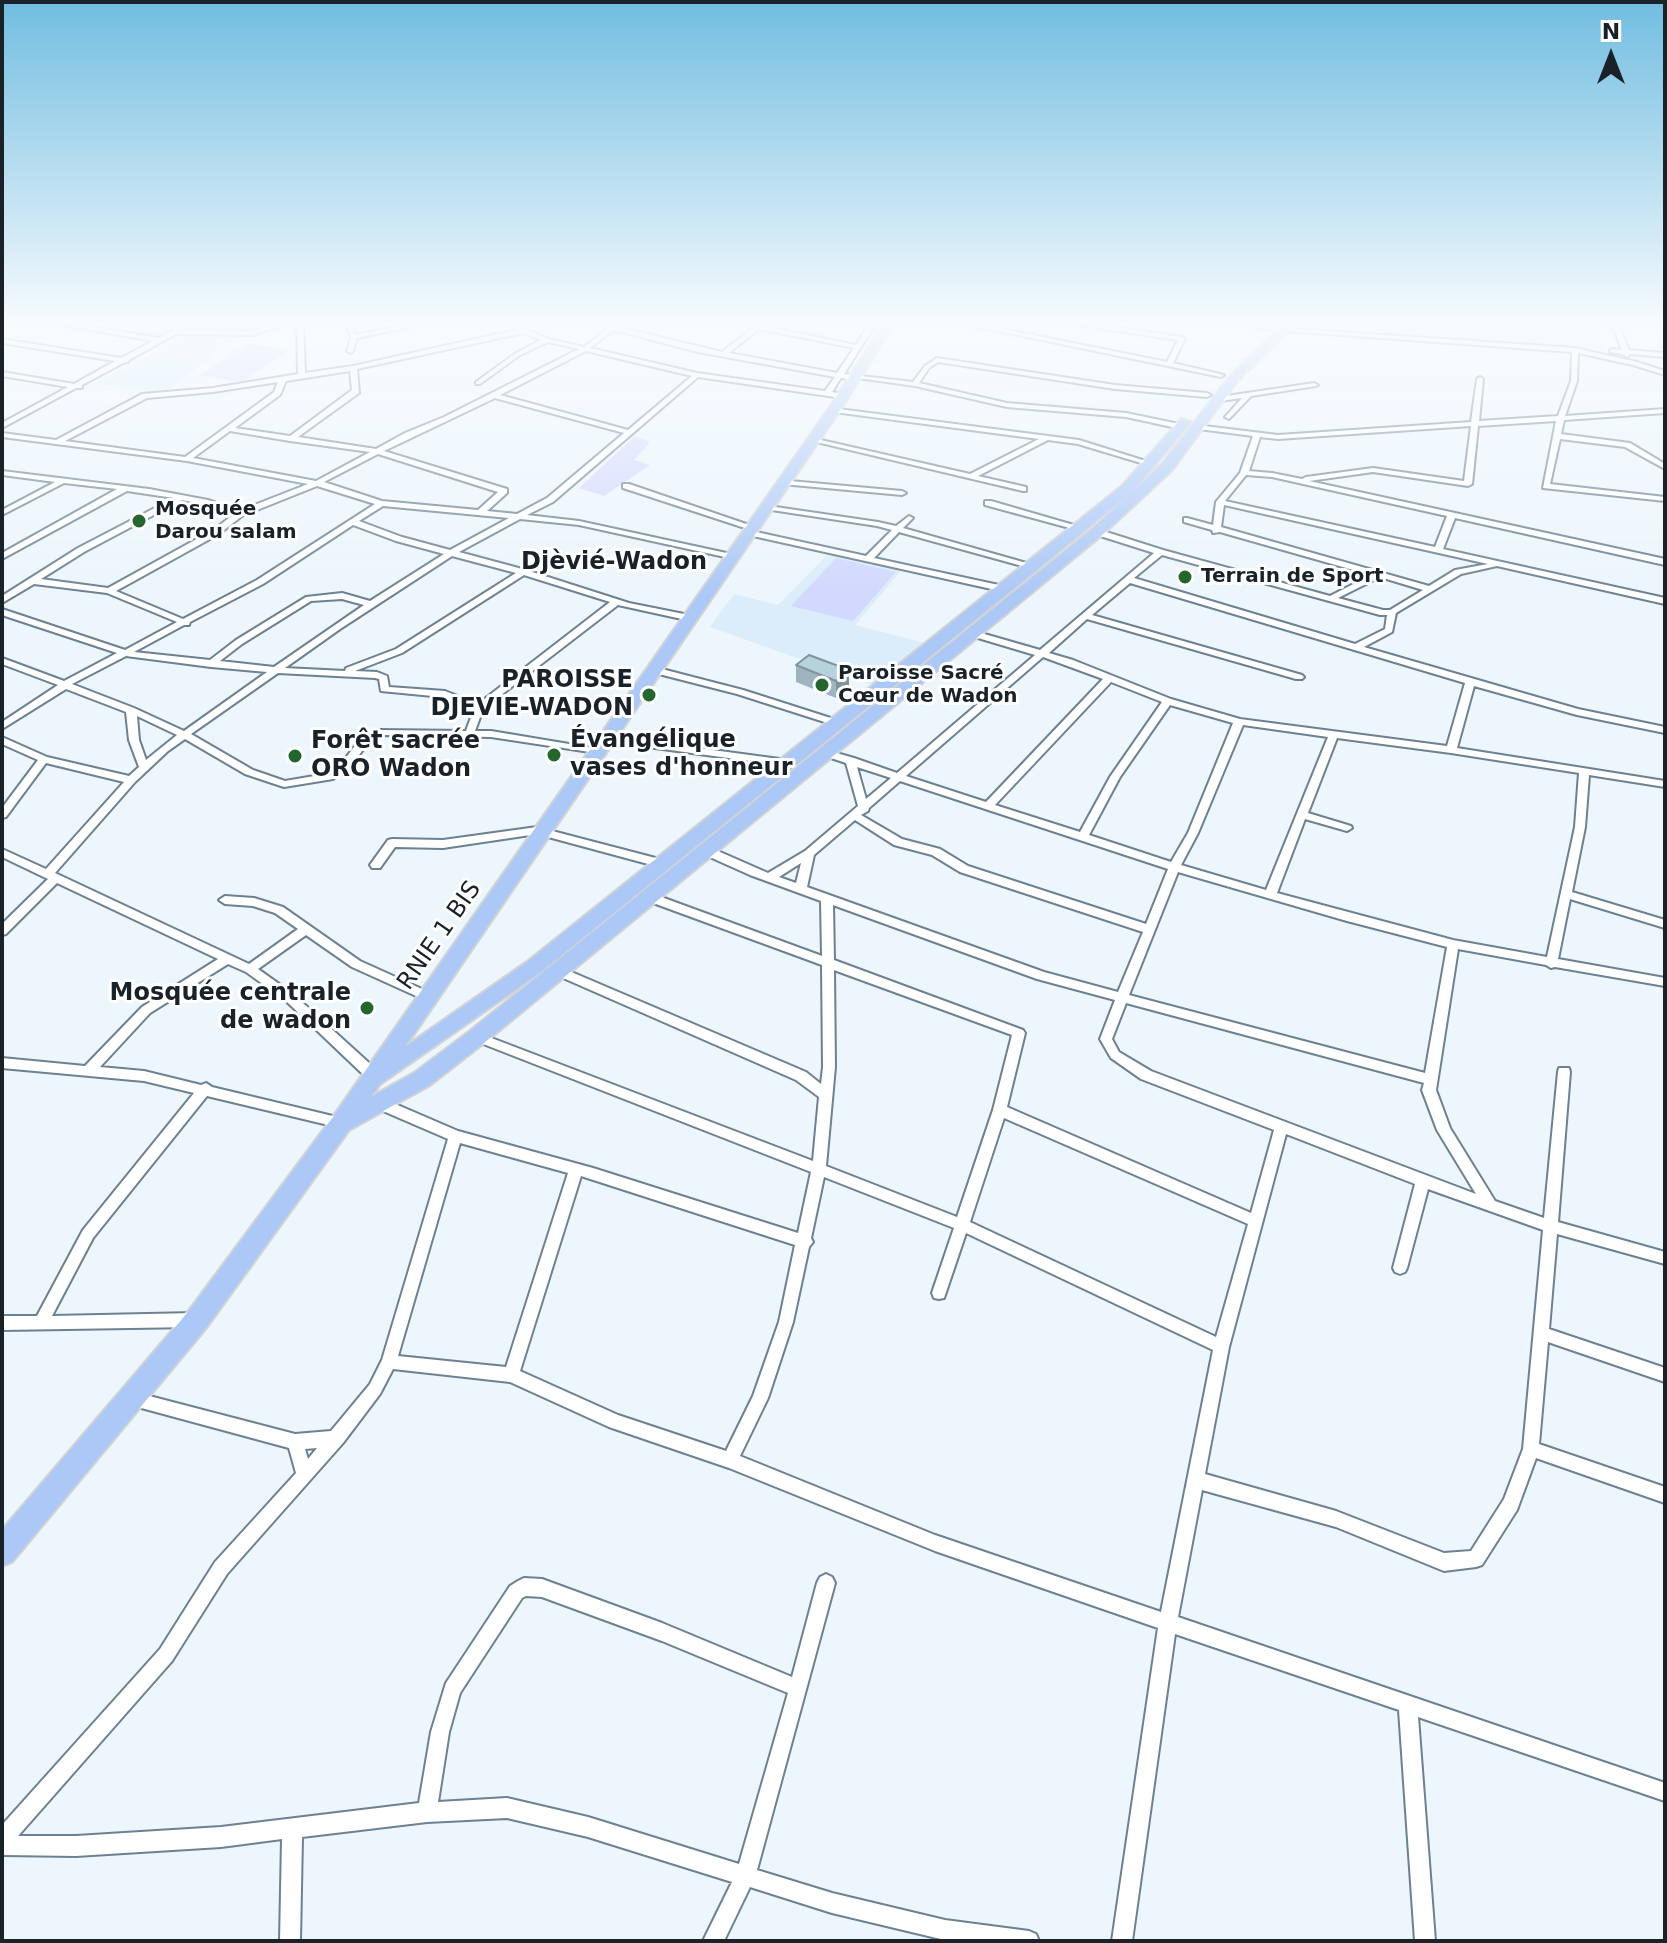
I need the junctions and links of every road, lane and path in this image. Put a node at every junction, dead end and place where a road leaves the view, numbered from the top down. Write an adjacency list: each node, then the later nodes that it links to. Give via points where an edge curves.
1 (25, 415): 19 (street)
2 (110, 415): 29 (street)
3 (248, 415): 21 (street)
4 (323, 415): 27 (street)
5 (452, 415): 30 (street)
6 (564, 415): 22 (street)
7 (652, 415): 22 (street)
8 (826, 415): 28 (main road, RNIE 1 BIS)
9 (919, 415): 25 (street)
10 (1120, 415): 20 (street)
11 (1202, 415): 20 (main road)
12 (1232, 415): 16 (street)
13 (1475, 415): 18 (street)
14 (1562, 415): 17 (street)
15 (1630, 415): 17 (street)
16 (1229, 417)
17 (1560, 420): 18 (street); 24 (street)
18 (1474, 424): 26 (street); 37 (street, via 1468,484 1373,470)
19 (2, 426)
20 (1190, 427): 26 (street); 32 (main road); 61 (main road, via 1140,496)
21 (229, 429): 27 (street); 31 (street)
22 (631, 433): 54 (street)
23 (2, 435): 29 (street)
24 (1557, 436): 33 (street, via 1627,445); 46 (street, via 1546,486)
25 (1048, 437): 32 (street); 36 (street)
26 (1256, 437): 35 (street)
27 (290, 439): 30 (street)
28 (812, 440): 36 (street); 39 (main road, RNIE 1 BIS)
29 (56, 443): 31 (street)
30 (377, 451): 40 (street); 51 (street, via 504,491)
31 (187, 459): 40 (street)
32 (1151, 464): 61 (main road)
33 (1665, 467)
34 (2, 473): 38 (street)
35 (1244, 473): 37 (street); 49 (street)
36 (971, 477): 43 (street)
37 (1297, 481): 55 (street)
38 (61, 482): 42 (street); 52 (street)
39 (782, 482): 44 (street); 50 (main road, RNIE 1 BIS)
40 (317, 483): 47 (street); 53 (street)
41 (626, 486): 59 (street)
42 (124, 489): 45 (street); 66 (street)
43 (1023, 489)
44 (902, 493)
45 (182, 497): 53 (street); 75 (street)
46 (1665, 499)
47 (381, 503): 51 (street); 58 (street)
48 (988, 503): 61 (street)
49 (1220, 504): 62 (street); 63 (street)
50 (765, 507): 59 (main road, RNIE 1 BIS); 60 (street)
51 (481, 512): 54 (street)
52 (2, 513)
53 (239, 514): 78 (street)
54 (527, 515): 65 (street); 67 (street)
55 (1452, 515): 63 (street); 69 (street)
56 (909, 518): 60 (street)
57 (1187, 520): 62 (street)
58 (351, 521): 65 (street); 88 (street, via 260,582)
59 (749, 529): 67 (main road, RNIE 1 BIS); 68 (street)
60 (898, 529): 68 (street); 71 (street)
61 (1088, 530): 64 (street); 71 (main road); 90 (main road)
62 (1216, 531): 73 (street)
63 (1438, 550): 70 (street)
64 (1160, 552): 74 (street); 79 (street)
65 (451, 553): 72 (street); 83 (street)
66 (2, 556)
67 (731, 557): 87 (main road, RNIE 1 BIS)
68 (869, 558): 76 (street)
69 (1665, 562)
70 (1504, 565): 77 (street, via 1458,572); 81 (street)
71 (1033, 566): 76 (main road)
72 (523, 572): 82 (street); 96 (street, via 438,628)
73 (1380, 574): 77 (street); 79 (street)
74 (1127, 579): 85 (street); 92 (street)
75 (33, 581): 78 (street); 80 (street)
76 (1005, 589): 111 (main road)
77 (1430, 589): 86 (street)
78 (109, 591): 88 (street)
79 (1333, 597): 86 (street)
80 (2, 600)
81 (1665, 601)
82 (616, 602): 87 (street); 108 (street)
83 (373, 605): 98 (street, via 342,596 309,599); 99 (street)
84 (2, 612): 93 (street)
85 (1089, 612): 95 (street); 103 (street)
86 (1392, 612): 91 (street, via 1389,630)
87 (691, 618): 100 (main road, RNIE 1 BIS)
88 (181, 622): 89 (street); 93 (street)
89 (193, 625)
90 (971, 633): 95 (street); 120 (main road)
91 (1376, 639): 92 (street); 94 (street)
92 (1357, 647): 94 (street)
93 (129, 654): 98 (street); 106 (street)
94 (1383, 654): 105 (street)
95 (1039, 655): 104 (street); 126 (street)
96 (376, 659): 101 (street); 102 (street)
97 (4, 660): 106 (street)
98 (211, 664): 99 (street)
99 (274, 670): 101 (street); 115 (street)
100 (654, 670): 111 (street); 118 (main road, RNIE 1 BIS)
101 (348, 671): 102 (street)
102 (368, 674): 108 (street, via 381,675 384,689 445,694)
103 (1299, 677)
104 (1109, 678): 107 (street); 129 (street)
105 (1470, 682): 113 (street); 119 (street)
106 (68, 683): 109 (street); 112 (street)
107 (1168, 701): 110 (street); 135 (street, via 1115,777)
108 (479, 708): 114 (street)
109 (131, 710): 115 (street); 124 (street)
110 (1239, 722): 116 (street); 141 (street)
111 (837, 723): 123 (main road)
112 (2, 726)
113 (1665, 730)
114 (470, 732): 115 (street, via 383,732 364,741 329,777 284,784 249,772); 118 (street)
115 (185, 734): 124 (street)
116 (1333, 736): 119 (street); 132 (street)
117 (2, 740): 121 (street)
118 (604, 745): 123 (street, via 728,752); 134 (main road, RNIE 1 BIS)
119 (1451, 750): 125 (street)
120 (826, 753): 122 (street); 136 (main road)
121 (44, 759): 127 (street); 131 (street)
122 (850, 760): 126 (street); 130 (street)
123 (787, 763): 139 (main road)
124 (144, 767): 127 (street)
125 (1584, 771): 128 (street); 145 (street, via 1580,827)
126 (900, 776): 129 (street); 130 (street)
127 (131, 780): 142 (street)
128 (1665, 784)
129 (989, 805): 135 (street)
130 (859, 812): 138 (street); 152 (street, via 898,842 936,852 964,869)
131 (2, 815)
132 (1304, 815): 133 (street); 146 (street)
133 (1347, 828)
134 (544, 831): 139 (street); 140 (street, via 443,844 392,843); 161 (main road, RNIE 1 BIS)
135 (1084, 835): 141 (street)
136 (707, 851): 143 (street); 147 (main road)
137 (2, 853): 142 (street)
138 (809, 854): 143 (street); 144 (street)
139 (663, 864): 169 (main road, via 534,967)
140 (376, 865)
141 (1174, 867): 146 (street); 152 (street)
142 (50, 877): 153 (street); 155 (street)
143 (770, 877): 144 (street)
144 (801, 888): 148 (street)
145 (1566, 894): 150 (street); 157 (street)
146 (1270, 895): 154 (street)
147 (649, 897): 156 (street); 159 (main road)
148 (827, 897): 156 (street); 162 (street, via 1041,976)
149 (225, 900): 151 (street, via 268,906)
150 (1665, 924)
151 (305, 930): 158 (street); 161 (street, via 356,964)
152 (1150, 930): 162 (street)
153 (2, 931)
154 (1453, 944): 157 (street); 170 (street)
155 (228, 958): 158 (street); 166 (street, via 146,1010)
156 (825, 961): 165 (street); 174 (street, via 1019,1033)
157 (1551, 964): 160 (street)
158 (250, 969): 169 (street, via 289,997)
159 (558, 971): 163 (main road); 168 (street)
160 (1665, 982)
161 (429, 997): 169 (main road, RNIE 1 BIS)
162 (1123, 997): 170 (street); 176 (street, via 1106,1039 1115,1055 1146,1075)
163 (477, 1037): 173 (main road); 178 (street)
164 (2, 1063): 166 (street)
165 (829, 1067): 168 (street); 172 (street)
166 (88, 1071): 171 (street)
167 (1564, 1072): 184 (street)
168 (801, 1076): 172 (street)
169 (373, 1079): 175 (main road, RNIE 1 BIS)
170 (1431, 1080): 181 (street, via 1434,1108)
171 (206, 1088): 175 (street); 190 (street, via 88,1234)
172 (826, 1095): 178 (street)
173 (381, 1104): 175 (main road); 177 (street)
174 (1000, 1110): 182 (street); 183 (street)
175 (341, 1123): 189 (main road, RNIE 1 BIS)
176 (1282, 1126): 180 (street); 182 (street)
177 (455, 1136): 179 (street); 194 (street)
178 (819, 1167): 183 (street); 185 (street)
179 (576, 1170): 185 (street); 195 (street)
180 (1423, 1181): 181 (street); 187 (street)
181 (1491, 1206): 184 (street)
182 (1256, 1221): 193 (street)
183 (963, 1225): 188 (street); 193 (street)
184 (1549, 1226): 186 (street); 192 (street)
185 (806, 1242): 201 (street, via 775,1358)
186 (1665, 1258)
187 (1400, 1268)
188 (939, 1293)
189 (197, 1320): 190 (street); 197 (main road, RNIE 1 BIS)
190 (41, 1322): 191 (street)
191 (2, 1323)
192 (1540, 1333): 196 (street); 200 (street)
193 (1221, 1347): 203 (street)
194 (389, 1362): 195 (street); 198 (street)
195 (511, 1375): 201 (street, via 615,1422)
196 (1665, 1375)
197 (134, 1399): 199 (street); 205 (main road, RNIE 1 BIS)
198 (337, 1438): 199 (street); 202 (street)
199 (295, 1442): 202 (street)
200 (1531, 1449): 203 (street, via 1511,1504 1485,1548 1476,1559 1463,1562 1444,1562 1336,1519); 204 (street)
201 (730, 1460): 207 (street, via 935,1543)
202 (305, 1475): 213 (street, via 221,1568 166,1655)
203 (1196, 1480): 207 (street)
204 (1665, 1495)
205 (2, 1552)
206 (826, 1583): 208 (street)
207 (1168, 1623): 209 (street); 218 (street)
208 (798, 1688): 211 (street, via 542,1588 524,1587 452,1689); 214 (street)
209 (1408, 1704): 210 (street); 219 (street)
210 (1665, 1792)
211 (427, 1812): 212 (street); 214 (street, via 507,1808)
212 (292, 1829): 213 (street, via 76,1846); 215 (street)
213 (2, 1842)
214 (746, 1875): 216 (street); 217 (street, via 832,1903 945,1930)
215 (290, 1941)
216 (713, 1941)
217 (1029, 1941)
218 (1122, 1941)
219 (1425, 1941)

